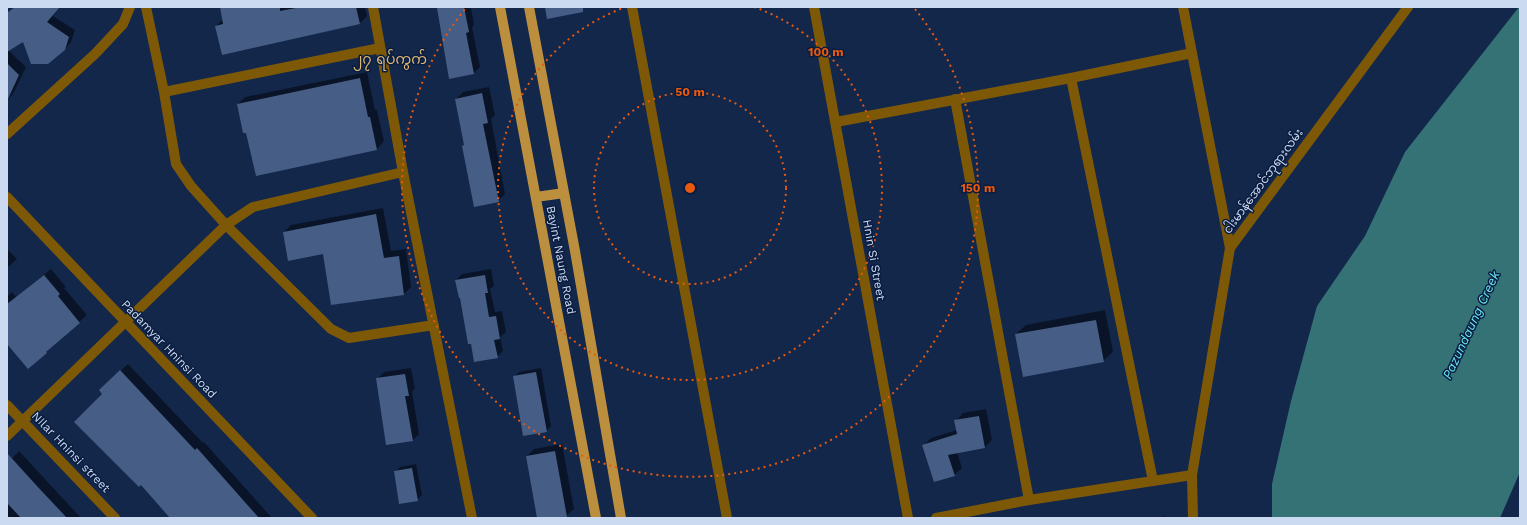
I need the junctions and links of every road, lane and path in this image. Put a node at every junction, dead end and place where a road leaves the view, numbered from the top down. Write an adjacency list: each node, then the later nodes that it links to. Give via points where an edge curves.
1 (130, 7): 16 (street, via 123,24 95,54)
2 (146, 7): 13 (street)
3 (373, 7): 10 (street)
4 (500, 7): 20 (main road, Bayint Naung Road)
5 (529, 7): 18 (main road, Bayint Naung Road)
6 (632, 7): 36 (street)
7 (814, 7): 15 (street, Hnin Si Street)
8 (1183, 7): 11 (street)
9 (1408, 7): 22 (street, ငါးမာန်အောင်ဘုရားလမ်း)
10 (380, 48): 13 (street); 17 (street)
11 (1192, 53): 12 (street); 22 (street)
12 (1071, 78): 14 (street); 29 (street)
13 (164, 92): 21 (street, via 176,164 191,186)
14 (955, 98): 15 (street); 30 (street)
15 (836, 122): 37 (street, Hnin Si Street)
16 (7, 134)
17 (403, 172): 21 (street, via 253,207); 24 (street)
18 (564, 193): 20 (main road); 35 (main road, Bayint Naung Road)
19 (7, 197): 23 (street, Padamyar Hninsi Road)
20 (536, 197): 34 (main road, Bayint Naung Road)
21 (226, 225): 23 (street); 24 (street, via 331,330 349,338)
22 (1230, 248): 28 (street, ငါးမာန်အောင်ဘုရားလမ်း)
23 (125, 322): 26 (street); 31 (street, Padamyar Hninsi Road)
24 (434, 324): 33 (street)
25 (7, 405): 26 (street, NIlar Hninsi street)
26 (23, 421): 27 (street); 32 (street, NIlar Hninsi street)
27 (7, 436)
28 (1192, 475): 29 (street); 39 (street, ငါးမာန်အောင်ဘုရားလမ်း)
29 (1154, 481): 30 (street)
30 (1029, 500): 38 (street)
31 (306, 516)
32 (115, 518)
33 (472, 518)
34 (596, 518)
35 (621, 518)
36 (727, 518)
37 (908, 518)
38 (936, 518)
39 (1192, 518)

